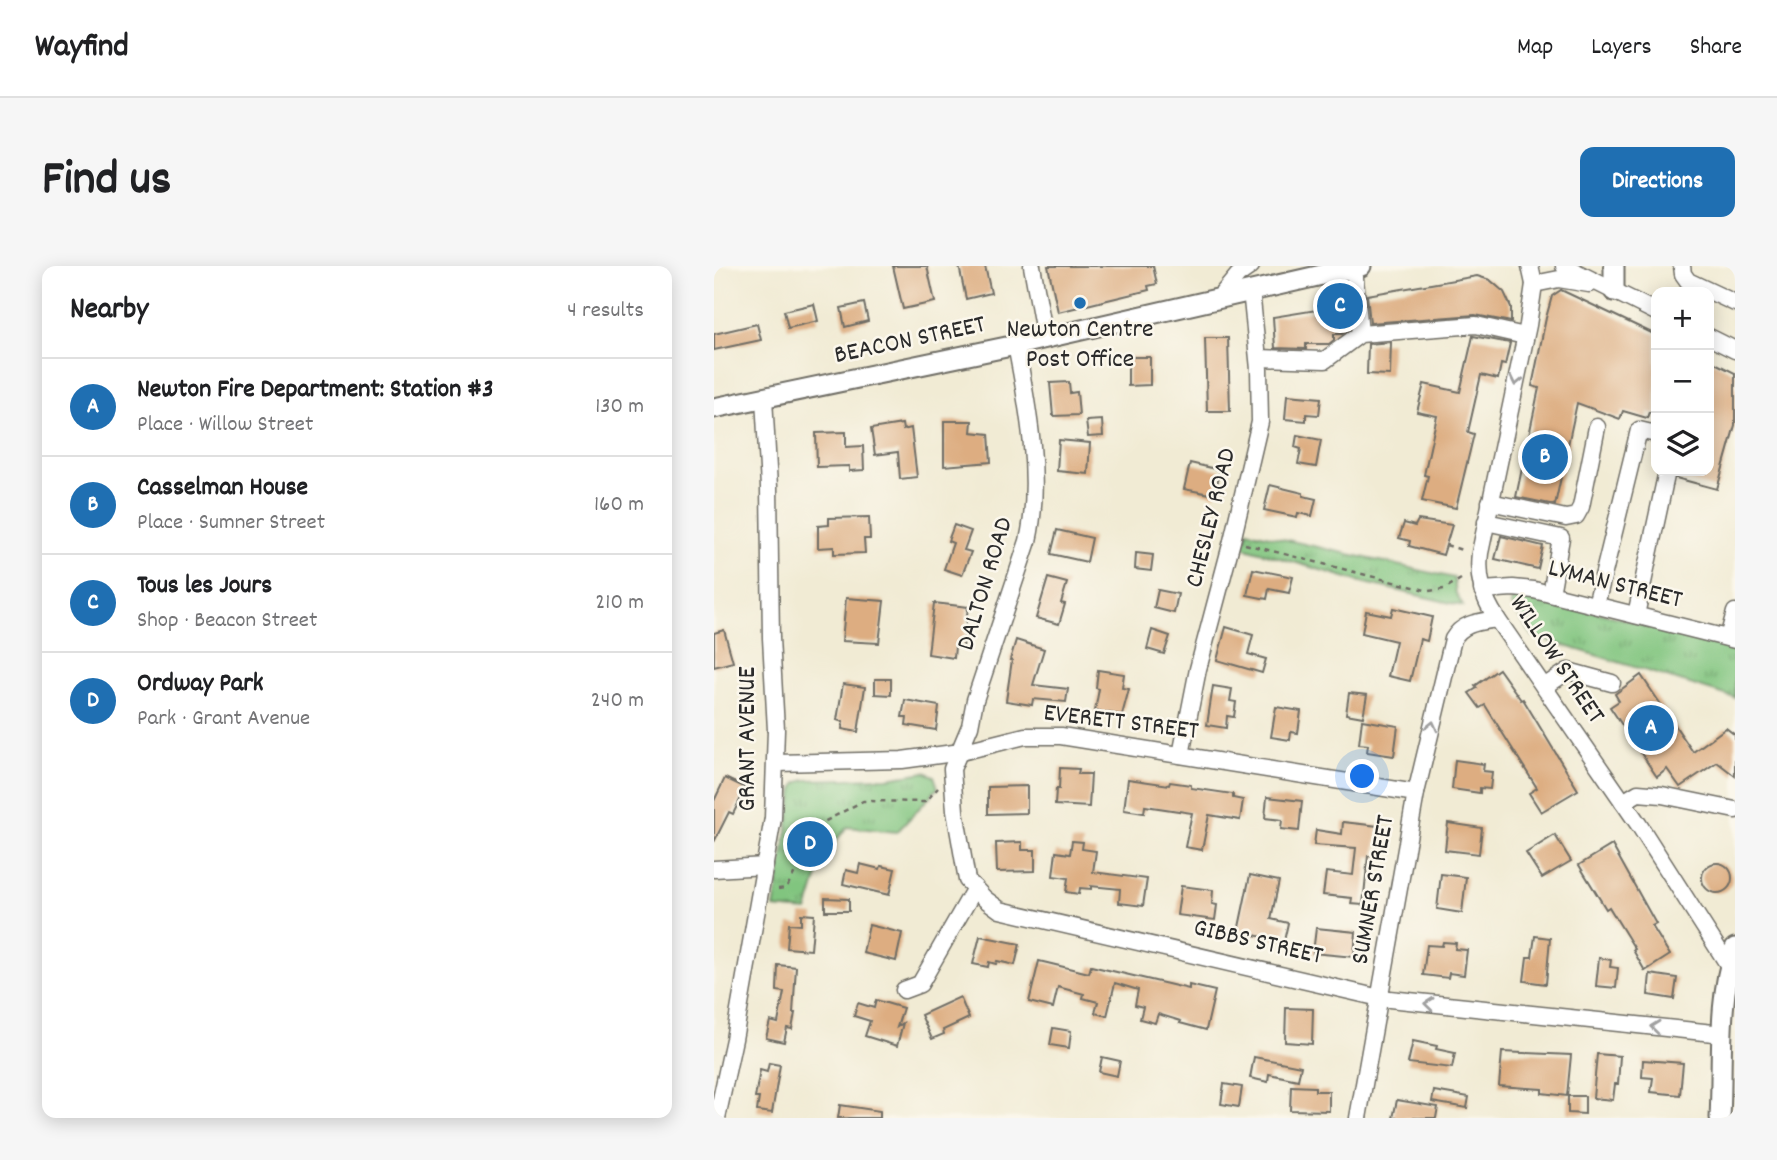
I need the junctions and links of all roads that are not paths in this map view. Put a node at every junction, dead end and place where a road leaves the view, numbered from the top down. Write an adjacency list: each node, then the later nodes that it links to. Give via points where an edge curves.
1 (1032, 266): 16 (street)
2 (1251, 266): 11 (street)
3 (1530, 266): 8 (street)
4 (1564, 266): 9 (street)
5 (1614, 266): 9 (main road)
6 (1682, 266): 12 (street, via 1688,281)
7 (1357, 267): 10 (main road, BEACON STREET); 14 (street)
8 (1534, 284): 9 (street, via 1563,279); 15 (street)
9 (1611, 289): 13 (street)
10 (1251, 290): 11 (main road, BEACON STREET); 20 (street, CHESLEY ROAD)
11 (1218, 299): 16 (main road, BEACON STREET)
12 (1735, 303)
13 (1651, 309)
14 (1360, 334): 15 (street, via 1476,325); 20 (street, via 1325,360)
15 (1525, 336): 26 (street, one-way to 26)
16 (1045, 338): 18 (main road, BEACON STREET)
17 (1714, 340): 19 (street)
18 (1016, 345): 21 (main road, BEACON STREET); 37 (street, DALTON ROAD, via 1026,396 1033,520)
19 (1735, 350)
20 (1258, 358): 38 (street, CHESLEY ROAD, via 1260,422)
21 (764, 398): 22 (main road, BEACON STREET); 39 (street, GRANT AVENUE)
22 (714, 408)
23 (1597, 427): 26 (street, via 1576,516 1566,518)
24 (1651, 433): 30 (street, via 1639,430)
25 (1666, 476): 32 (street)
26 (1490, 502): 27 (street)
27 (1486, 522): 28 (street, via 1479,569); 29 (street, via 1561,538)
28 (1482, 590): 29 (street, LYMAN STREET, via 1520,588); 33 (street, WILLOW STREET)
29 (1550, 594): 30 (street, LYMAN STREET)
30 (1596, 605): 32 (street, LYMAN STREET)
31 (1735, 612): 34 (street)
32 (1636, 615): 34 (street, LYMAN STREET)
33 (1497, 619): 36 (street, WILLOW STREET); 40 (street, SUMNER STREET, one-way to 33, via 1453,639 1465,626)
34 (1732, 639)
35 (1612, 683): 36 (street, via 1568,671)
36 (1544, 687): 41 (street, WILLOW STREET)
37 (961, 752): 38 (street, EVERETT STREET, via 1025,736 1061,736); 39 (street, EVERETT STREET, via 902,760); 45 (street, GIBBS STREET, via 952,769 953,787 961,854 967,880)
38 (1181, 755): 40 (street, EVERETT STREET)
39 (777, 763): 43 (street, GRANT AVENUE)
40 (1416, 793): 48 (street, SUMNER STREET)
41 (1623, 802): 42 (street, via 1638,793); 46 (street, WILLOW STREET)
42 (1735, 810)
43 (765, 866): 44 (street); 51 (street, GRANT AVENUE)
44 (714, 869)
45 (975, 888): 47 (street, via 920,984); 48 (street, GIBBS STREET, via 1000,910)
46 (1732, 957): 49 (main road)
47 (904, 990)
48 (1380, 998): 49 (street, GIBBS STREET, one-way to 48); 52 (street, SUMNER STREET)
49 (1723, 1034): 50 (main road)
50 (1729, 1062): 53 (main road)
51 (717, 1118)
52 (1358, 1118)
53 (1720, 1118)

